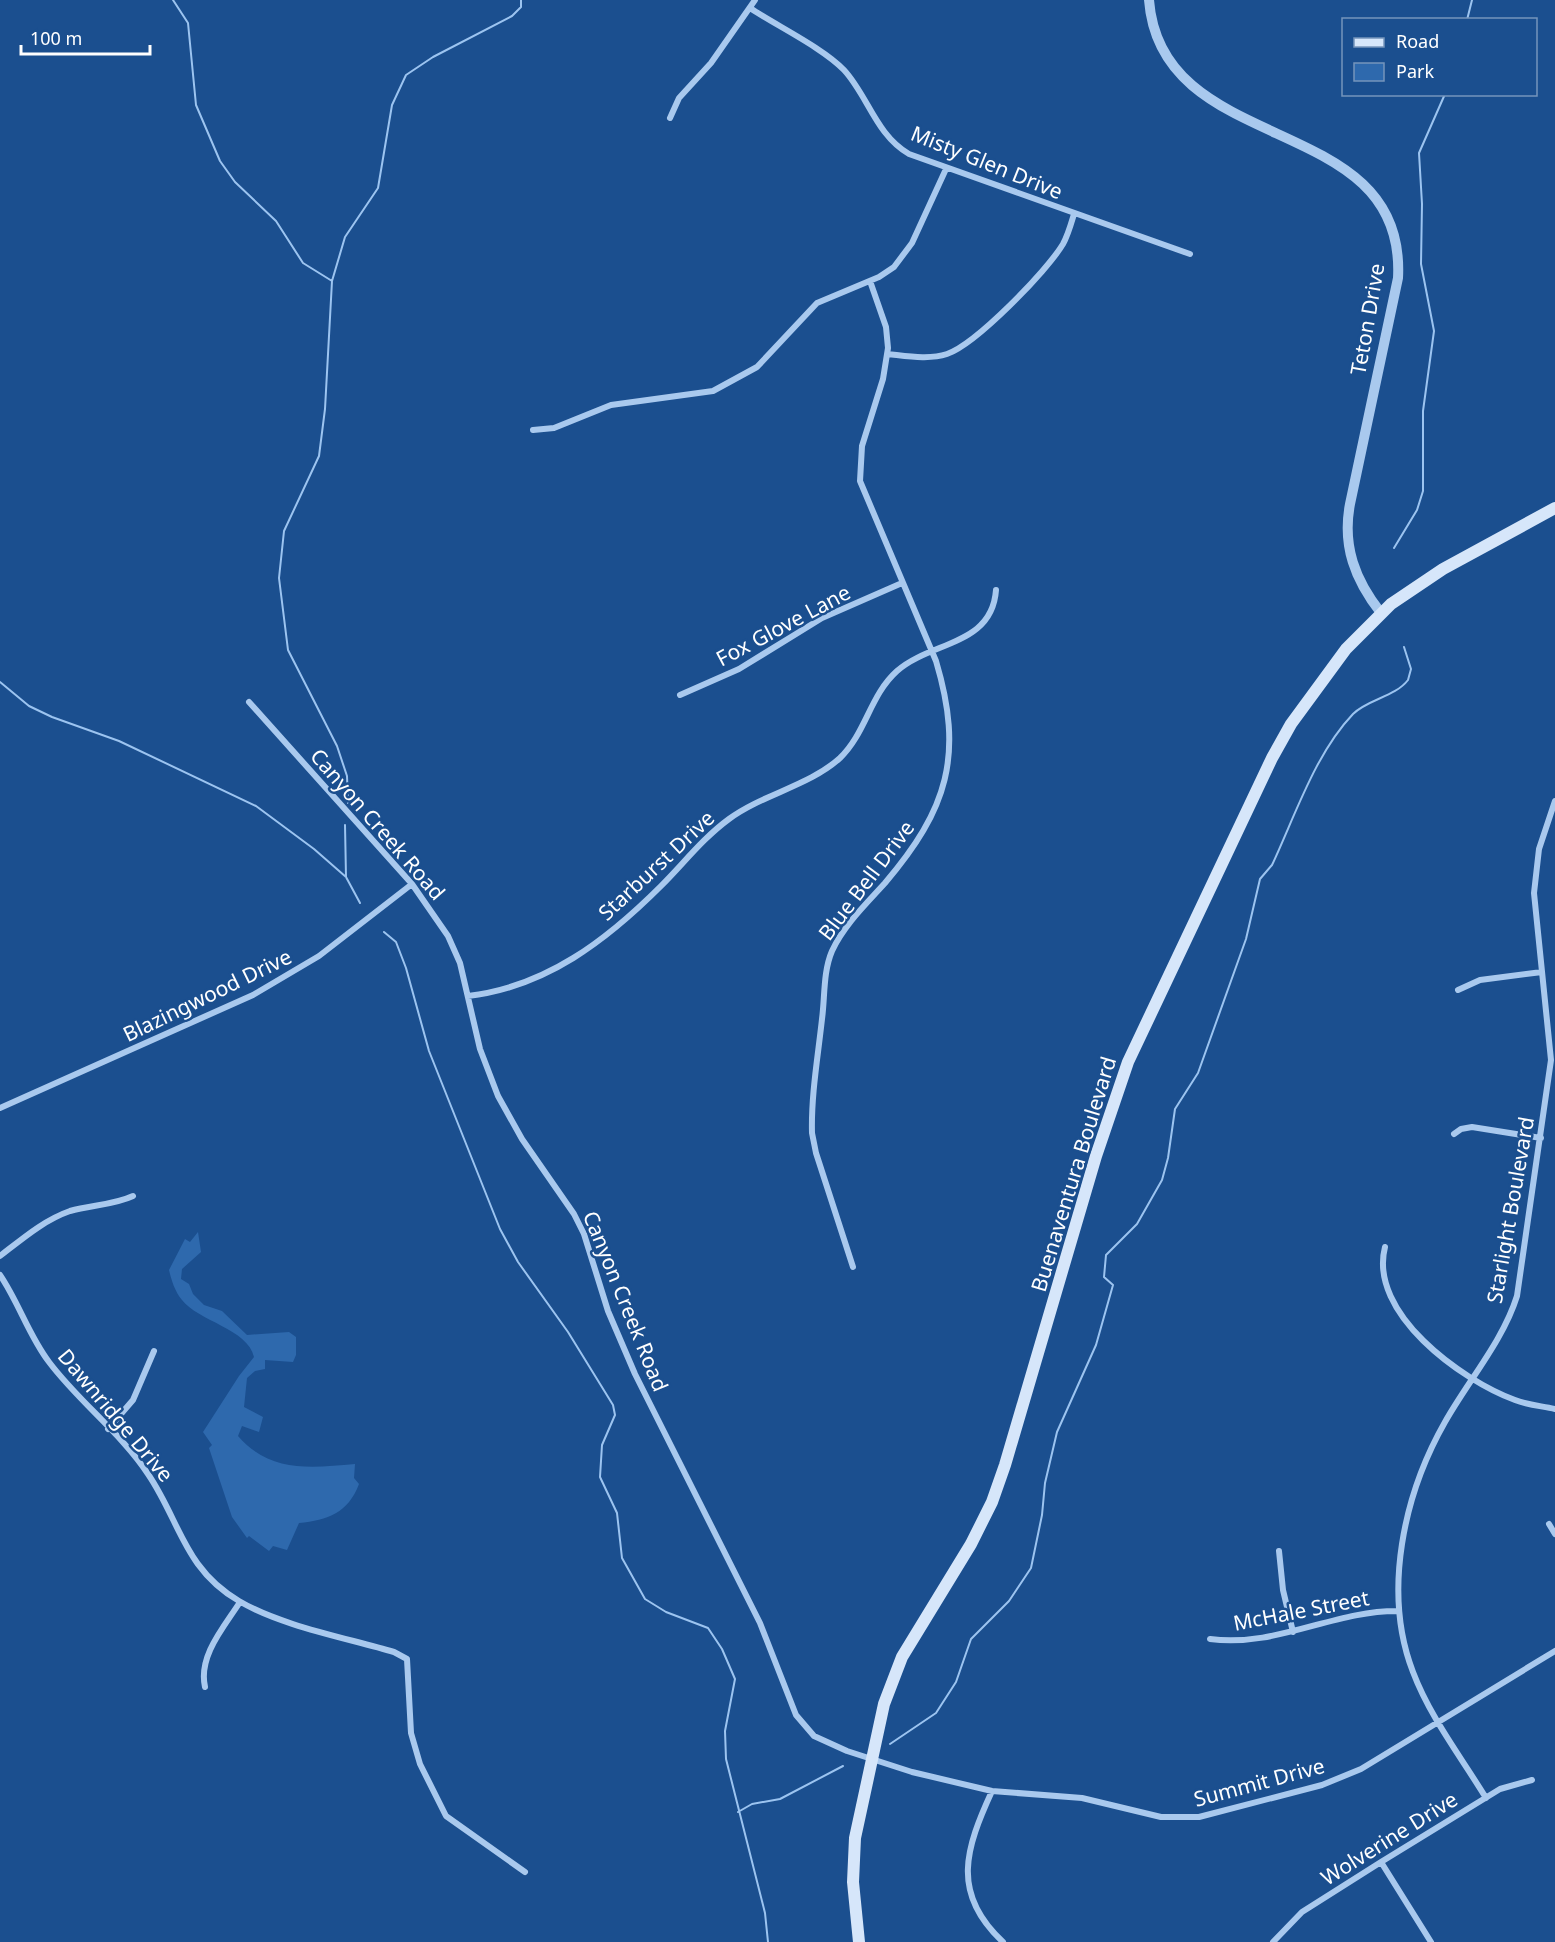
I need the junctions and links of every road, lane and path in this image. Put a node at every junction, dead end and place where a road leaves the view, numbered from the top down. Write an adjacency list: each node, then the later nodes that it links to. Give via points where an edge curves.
1 (755, 0): 3 (street)
2 (1149, 0): 14 (street, Teton Drive, via 1152,21 1166,54 1196,91 1227,111 1344,167 1372,192 1391,226 1398,278 1347,530 1355,572)
3 (750, 8): 4 (street, via 711,63 679,98); 5 (street, Misty Glen Drive, via 840,67 881,128 899,147)
4 (670, 118)
5 (946, 169): 6 (street, Misty Glen Drive); 8 (street, via 908,251 894,267)
6 (1074, 214): 7 (street, Misty Glen Drive); 9 (street, via 1066,239 1053,258 968,344 933,356)
7 (1190, 254)
8 (870, 281): 9 (street, Blue Bell Drive, via 886,327); 10 (street, via 817,303 764,362 713,391 611,405 554,428)
9 (888, 354): 12 (street, Blue Bell Drive, via 862,446 859,476)
10 (533, 430)
11 (1555, 508): 14 (main road, Buenaventura Boulevard, via 1437,572)
12 (902, 583): 15 (street, Blue Bell Drive); 16 (street, Fox Glove Lane, via 822,618 739,669)
13 (996, 590): 15 (street, Starburst Drive, via 994,606 984,623)
14 (1381, 613): 45 (main road, Buenaventura Boulevard, via 1317,686 1272,758 1131,1054 992,1502 902,1657 884,1704)
15 (933, 651): 22 (street, Starburst Drive, via 903,666 888,679 857,739 835,762 716,828 661,886 580,955 535,979); 29 (street, Blue Bell Drive, via 950,717 950,751 942,789 922,836 842,934 827,969 812,1133)
16 (680, 695)
17 (249, 702): 19 (street, Canyon Creek Road)
18 (1555, 801): 20 (street, Starlight Boulevard, via 1542,836 1535,873)
19 (412, 884): 22 (street, Canyon Creek Road, via 448,936); 23 (street, Blazingwood Drive, via 320,956 271,985)
20 (1542, 972): 21 (street, via 1480,980); 25 (street, Starlight Boulevard, via 1551,1060)
21 (1458, 990)
22 (468, 996): 45 (street, Canyon Creek Road, via 480,1049 498,1095 584,1234 620,1342 760,1623 796,1714 820,1740)
23 (0, 1108)
24 (1455, 1134): 25 (street, via 1472,1127)
25 (1541, 1137): 32 (street, Starlight Boulevard, via 1517,1296 1506,1322)
26 (133, 1196): 28 (street, via 65,1213 35,1229)
27 (1385, 1247): 32 (street, via 1383,1274 1405,1319 1426,1343)
28 (0, 1256)
29 (853, 1267)
30 (0, 1275): 34 (street, Dawnridge Drive, via 47,1360)
31 (154, 1351): 34 (street, via 134,1400)
32 (1472, 1377): 33 (street, via 1516,1401); 39 (street, Starlight Boulevard, via 1439,1432 1416,1487 1403,1542)
33 (1555, 1409)
34 (108, 1429): 38 (street, Dawnridge Drive, via 147,1473 199,1567)
35 (1549, 1524): 36 (street)
36 (1555, 1534)
37 (1279, 1551): 40 (street)
38 (240, 1602): 43 (street, via 204,1665); 50 (street, Dawnridge Drive, via 407,1659 410,1725 420,1764 446,1816)
39 (1399, 1611): 40 (street, McHale Street, via 1368,1612); 44 (street, Starlight Boulevard, via 1412,1669)
40 (1293, 1632): 41 (street, McHale Street, via 1244,1641)
41 (1210, 1639)
42 (1555, 1651): 44 (street, Summit Drive)
43 (205, 1687)
44 (1439, 1722): 47 (street, Summit Drive, via 1347,1776 1199,1817 1161,1816 1082,1798); 48 (street, Starlight Boulevard)
45 (871, 1757): 47 (street, Summit Drive, via 912,1772); 51 (main road, Buenaventura Boulevard, via 855,1838 853,1882)
46 (1532, 1780): 48 (street, Wolverine Drive)
47 (992, 1791): 52 (street, via 971,1839 968,1875 981,1918)
48 (1486, 1798): 49 (street, Wolverine Drive)
49 (1381, 1862): 53 (street, Wolverine Drive, via 1302,1912); 54 (street)
50 (525, 1872)
51 (859, 1942)
52 (1003, 1942)
53 (1273, 1942)
54 (1431, 1942)

